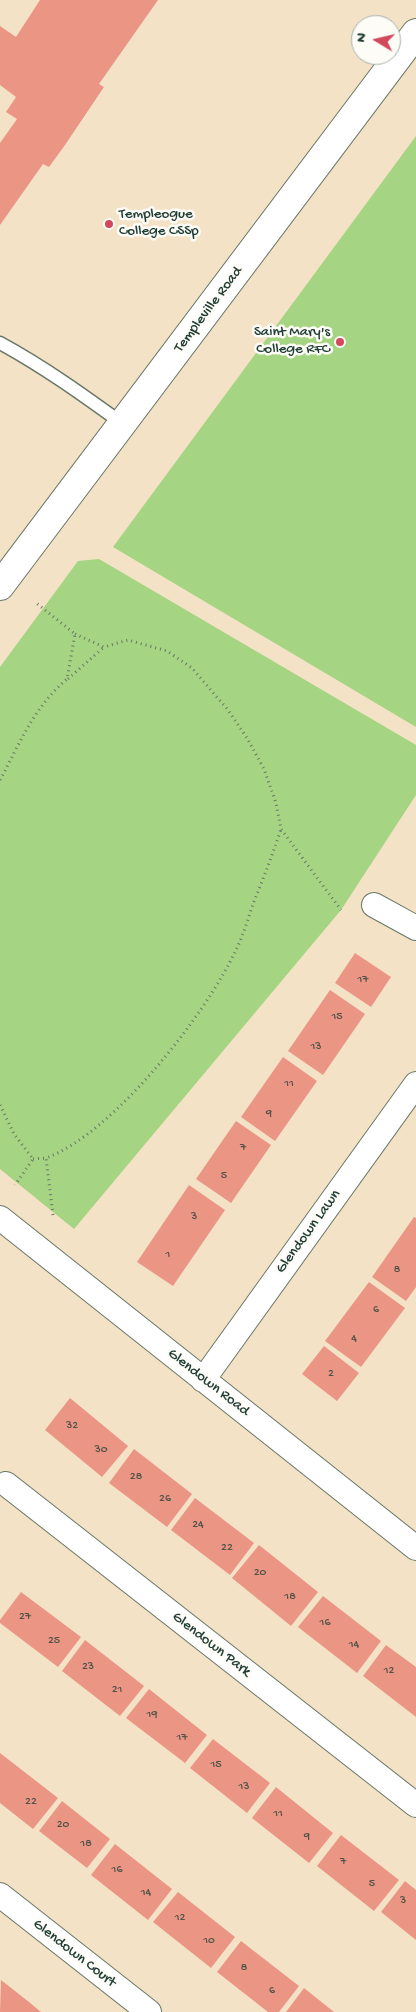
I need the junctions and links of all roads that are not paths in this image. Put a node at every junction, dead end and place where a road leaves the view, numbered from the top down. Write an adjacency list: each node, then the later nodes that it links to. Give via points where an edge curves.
1 (414, 41): 3 (main road, Templeville Road)
2 (0, 343): 3 (lane, via 70,386)
3 (123, 424): 4 (main road, Templeville Road)
4 (0, 586)
5 (374, 905): 6 (street)
6 (416, 928)
7 (416, 1084): 9 (street, Glendown Lawn)
8 (0, 1218): 9 (street, Glendown Road)
9 (203, 1380): 11 (street, Glendown Road)
10 (6, 1484): 12 (street, Glendown Park)
11 (416, 1548)
12 (416, 1805)
13 (0, 1895): 14 (street, Glendown Court)
14 (149, 2012)

